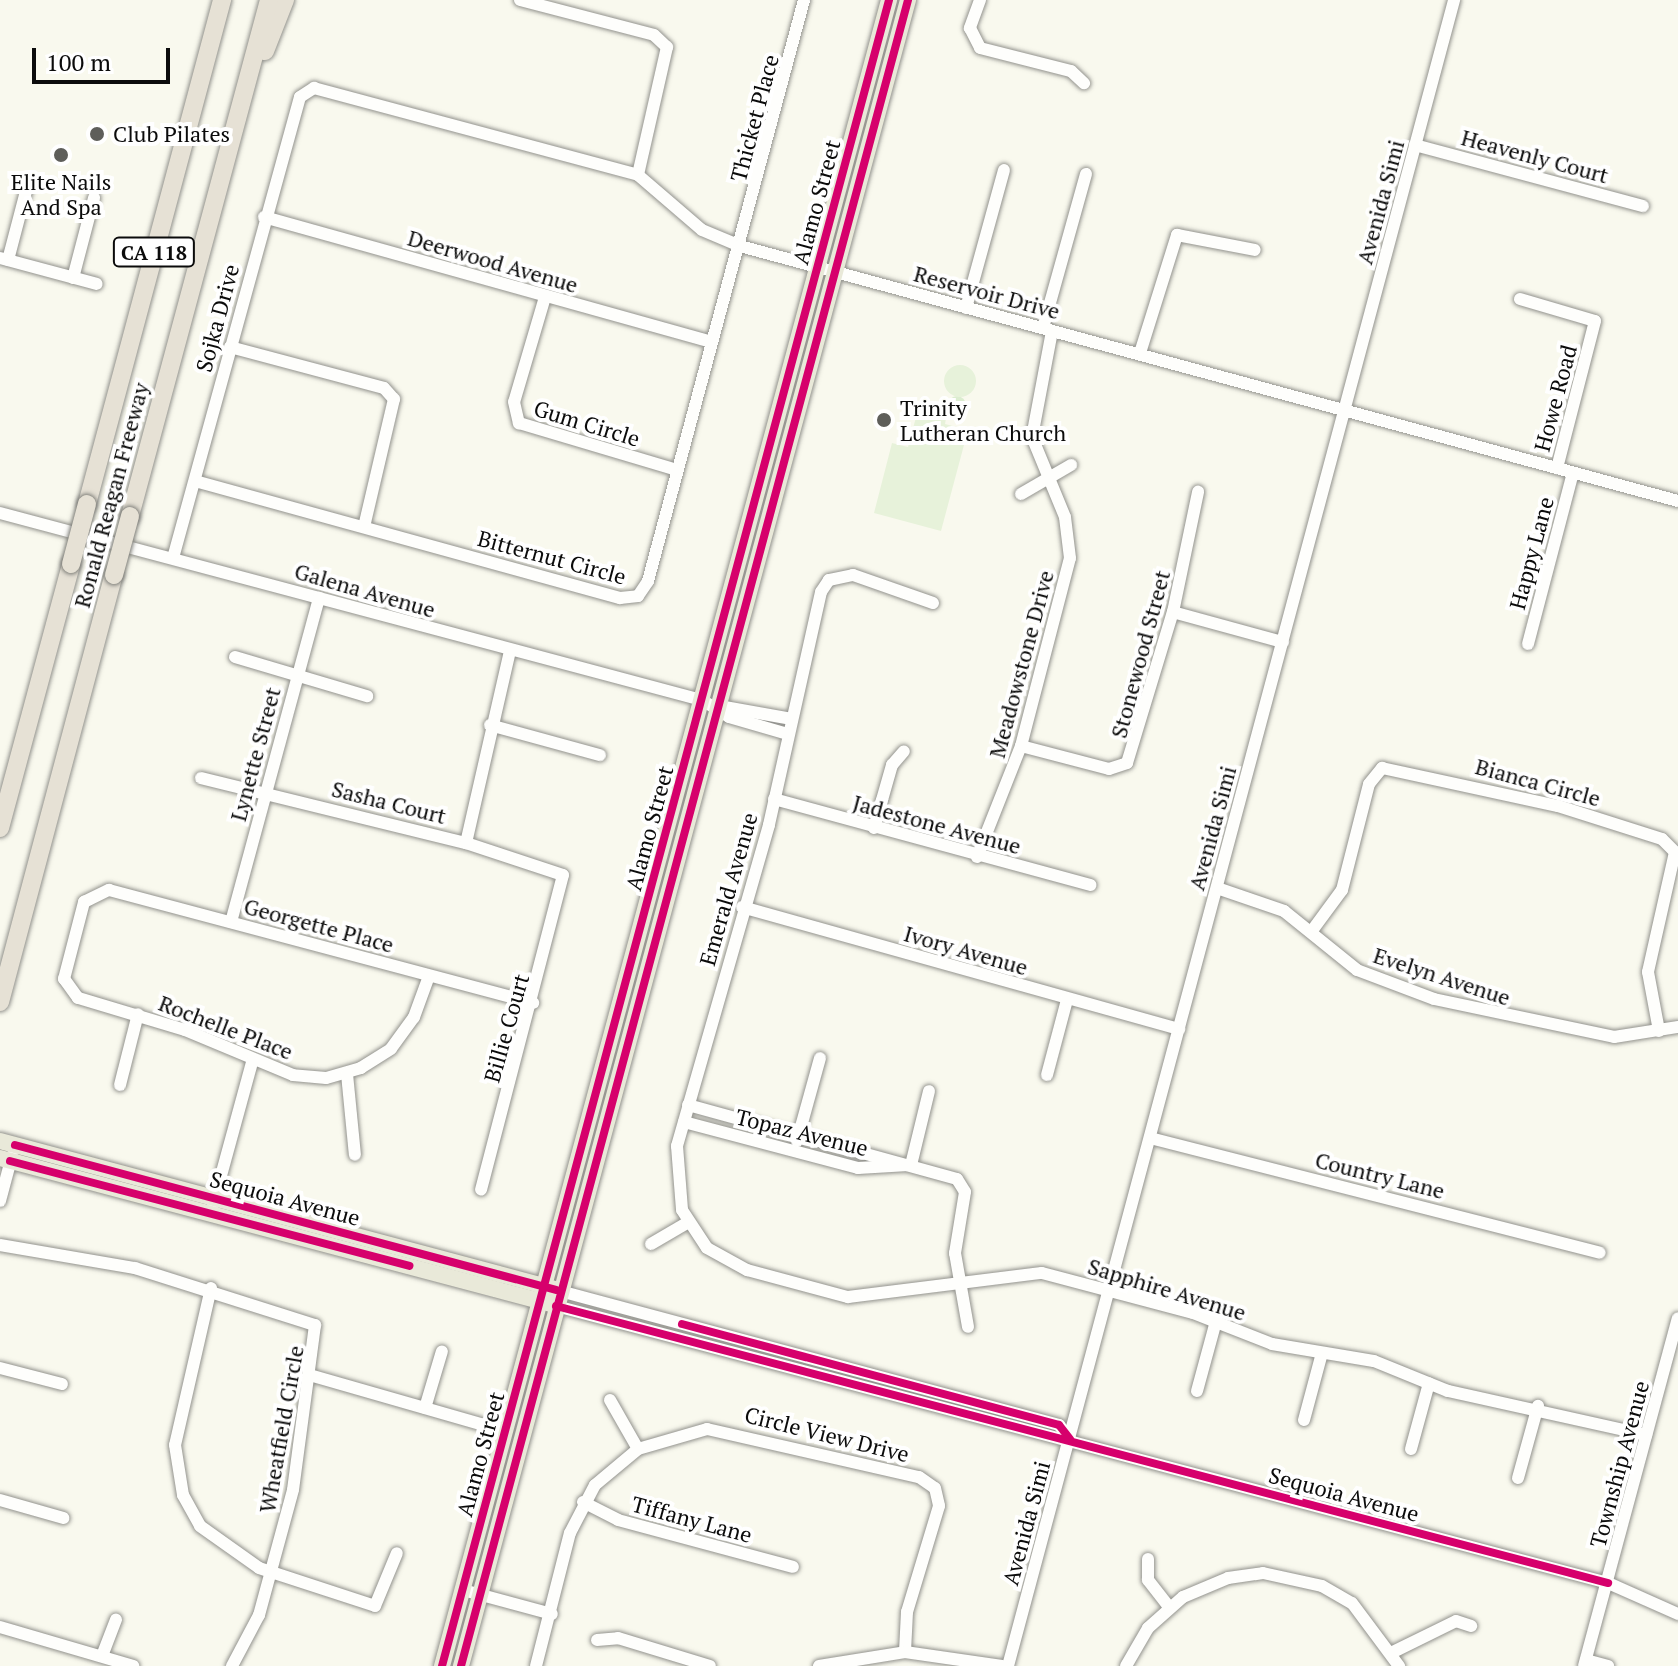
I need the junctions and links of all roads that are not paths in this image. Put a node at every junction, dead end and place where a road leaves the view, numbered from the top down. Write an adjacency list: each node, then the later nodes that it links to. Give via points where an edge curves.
1 (220, 0): 68 (highway, Ronald Reagan Freeway / CA 118, bridge)
2 (269, 0): 12 (highway, Ronald Reagan Freeway / CA 118)
3 (285, 0): 12 (highway)
4 (520, 0): 16 (street, via 654,35 667,47)
5 (804, 0): 21 (street, Thicket Place)
6 (889, 0): 24 (main road, Alamo Street)
7 (908, 0): 25 (main road, Alamo Street)
8 (980, 0): 10 (street, via 971,35 980,48 1071,71)
9 (1454, 0): 13 (street, Avenida Simi)
10 (1084, 83)
11 (305, 90): 16 (street, Reservoir Drive); 20 (street, Sojka Drive)
12 (235, 124): 81 (highway, Ronald Reagan Freeway / CA 118, bridge)
13 (1415, 145): 19 (street, Heavenly Court); 35 (street, Avenida Simi)
14 (1004, 170): 30 (street)
15 (1086, 174): 31 (street, Meadowstone Drive)
16 (638, 175): 21 (street, Reservoir Drive, via 702,230)
17 (28, 184): 23 (street)
18 (94, 198): 26 (street)
19 (1643, 206)
20 (264, 217): 28 (street, Deerwood Avenue); 33 (street, Sojka Drive)
21 (740, 246): 24 (street, Reservoir Drive); 32 (street, Bitternut Circle)
22 (1255, 250): 34 (street, via 1177,235)
23 (4, 259): 26 (street)
24 (818, 266): 25 (street, Reservoir Drive); 57 (main road, Alamo Street)
25 (835, 271): 30 (street, Reservoir Drive); 58 (main road, Alamo Street)
26 (73, 278): 27 (street)
27 (97, 284)
28 (545, 297): 32 (street, Deerwood Avenue); 38 (street, Gum Circle, via 514,402 519,423)
29 (1520, 299): 37 (street, Howe Road, via 1595,321)
30 (966, 308): 31 (street, Reservoir Drive)
31 (1048, 329): 34 (street, Reservoir Drive); 40 (street, Meadowstone Drive, via 1032,420)
32 (711, 342): 38 (street, Bitternut Circle)
33 (230, 347): 41 (street, Sojka Drive); 46 (street, via 384,388 394,399)
34 (1140, 353): 35 (street, Reservoir Drive)
35 (1345, 409): 37 (street, Reservoir Drive); 51 (street, Avenida Simi)
36 (1071, 465): 40 (street)
37 (1557, 468): 39 (street, Reservoir Drive)
38 (677, 470): 46 (street, Bitternut Circle, via 648,581 629,599)
39 (1573, 473): 44 (street, Reservoir Drive); 52 (street, Happy Lane)
40 (1045, 479): 43 (street); 62 (street, Meadowstone Drive, via 1065,517 1070,558)
41 (195, 481): 46 (street, Bitternut Circle); 47 (street, Sojka Drive)
42 (1198, 492): 50 (street, Stonewood Street)
43 (1021, 494)
44 (1678, 501)
45 (0, 513): 47 (street, Galena Avenue)
46 (364, 527)
47 (173, 558): 48 (street, Galena Avenue)
48 (319, 598): 53 (street, Galena Avenue); 55 (street, Lynette Street)
49 (933, 603): 59 (street, Emerald Avenue, via 841,574 821,592)
50 (1173, 612): 51 (street); 62 (street, Stonewood Street, via 1127,763 1109,769)
51 (1283, 642): 74 (street, Avenida Simi)
52 (1528, 644)
53 (510, 651): 57 (street, Galena Avenue); 60 (street)
54 (235, 657): 55 (street)
55 (298, 674): 56 (street); 66 (street, Lynette Street)
56 (367, 696)
57 (702, 700): 58 (street, Galena Avenue); 111 (main road, Alamo Street)
58 (719, 706): 59 (street, Galena Avenue); 61 (street, Galena Avenue, via 729,717); 111 (main road, Alamo Street)
59 (792, 719): 61 (street, Emerald Avenue)
60 (490, 725): 64 (street); 70 (street)
61 (788, 734): 67 (street, Emerald Avenue)
62 (1021, 746): 71 (street, Meadowstone Drive)
63 (904, 751): 69 (street, via 892,765)
64 (600, 755)
65 (201, 778): 66 (street, Sasha Court)
66 (265, 791): 70 (street, Sasha Court); 77 (street, Lynette Street)
67 (774, 799): 69 (street, Jadestone Avenue); 76 (street, Emerald Avenue)
68 (0, 828)
69 (874, 828): 71 (street, Jadestone Avenue)
70 (466, 843): 72 (street, Sasha Court)
71 (977, 857): 73 (street, Jadestone Avenue)
72 (563, 875): 82 (street, Billie Court)
73 (1091, 885)
74 (1217, 888): 78 (street, Evelyn Avenue, via 1284,911); 85 (street, Avenida Simi)
75 (94, 891): 77 (street, Georgette Place); 83 (street, Rochelle Place, via 84,902 65,987 78,998)
76 (742, 907): 80 (street, Ivory Avenue); 93 (street, Emerald Avenue)
77 (231, 922): 79 (street, Georgette Place)
78 (1311, 932): 86 (street, Evelyn Avenue, via 1357,970 1434,999 1584,1033); 86 (street, Bianca Circle, via 1342,890 1369,784 1382,768 1558,806 1662,839 1675,852 1648,972)
79 (429, 976): 82 (street, Georgette Place); 89 (street, Rochelle Place, via 400,1038)
80 (1067, 1000): 85 (street, Ivory Avenue); 90 (street)
81 (0, 1002)
82 (533, 1003): 101 (street, Billie Court)
83 (138, 1014): 88 (street, Rochelle Place); 91 (street)
84 (1678, 1027): 86 (street, Evelyn Avenue)
85 (1179, 1029): 96 (street, Avenida Simi)
86 (1659, 1031)
87 (820, 1058): 95 (street)
88 (252, 1062): 89 (street, Rochelle Place, via 307,1077); 103 (street)
89 (347, 1074): 99 (street)
90 (1047, 1075)
91 (120, 1085)
92 (929, 1091): 100 (street)
93 (688, 1105): 94 (street, Emerald Avenue); 95 (street, Topaz Avenue)
94 (684, 1122): 98 (street, Topaz Avenue); 104 (street, Emerald Avenue, via 674,1170)
95 (798, 1135): 98 (street); 100 (street, Topaz Avenue)
96 (1150, 1138): 107 (street, Country Lane); 110 (street, Avenida Simi)
97 (6, 1151): 102 (street); 103 (main road, Sequoia Avenue)
98 (793, 1151): 100 (street, Topaz Avenue, via 875,1170)
99 (355, 1155)
100 (911, 1165): 108 (street, Topaz Avenue, via 962,1185)
101 (481, 1190)
102 (0, 1201)
103 (212, 1206): 111 (main road, Sequoia Avenue)
104 (687, 1223): 105 (street); 108 (street, Sapphire Avenue, via 732,1265 826,1294 871,1296)
105 (651, 1244)
106 (0, 1245): 109 (street, Wheatfield Circle)
107 (1600, 1253)
108 (959, 1280): 110 (street, Sapphire Avenue, via 1020,1271); 114 (street, Topaz Avenue)
109 (211, 1288): 118 (street, Wheatfield Circle, via 309,1319 318,1334); 138 (street, via 178,1412 179,1480 212,1541)
110 (1109, 1290): 113 (street, Sapphire Avenue); 128 (street, Avenida Simi)
111 (551, 1296): 126 (main road, Alamo Street); 128 (street, Sequoia Avenue, via 1059,1425); 141 (main road, Alamo Street)
112 (1678, 1318): 127 (street, Township Avenue)
113 (1216, 1321): 116 (street, Sapphire Avenue, via 1272,1344); 121 (street)
114 (968, 1327)
115 (442, 1351): 124 (street)
116 (1322, 1353): 119 (street, Sapphire Avenue, via 1374,1361); 125 (street)
117 (0, 1368): 120 (street)
118 (313, 1376): 124 (street); 138 (street, Wheatfield Circle)
119 (1429, 1383): 123 (street, Sapphire Avenue); 130 (street)
120 (62, 1384)
121 (1197, 1391)
122 (610, 1400): 129 (street)
123 (1538, 1406): 127 (street, Sapphire Avenue); 131 (street)
124 (425, 1408): 126 (street)
125 (1304, 1420)
126 (505, 1431): 140 (main road, Alamo Street)
127 (1646, 1435): 139 (street, Township Avenue)
128 (1070, 1439): 139 (street, Sequoia Avenue); 160 (street, Avenida Simi)
129 (638, 1449): 133 (street, Circle View Drive); 149 (street, Circle View Drive, via 679,1433 729,1430 929,1482 939,1506 907,1612)
130 (1411, 1449)
131 (1518, 1478)
132 (0, 1500): 134 (street)
133 (583, 1502): 137 (street, Tiffany Lane, via 618,1520); 143 (street)
134 (63, 1518)
135 (397, 1553): 138 (street, via 375,1606)
136 (1148, 1559): 142 (street, via 1148,1580)
137 (793, 1567)
138 (272, 1571): 154 (street, Wheatfield Circle)
139 (1608, 1583): 144 (street, Sequoia Avenue); 152 (street, Township Avenue)
140 (463, 1590): 141 (street); 155 (main road, Alamo Street)
141 (480, 1595): 143 (street); 156 (main road, Alamo Street)
142 (1169, 1607): 150 (street, via 1228,1578 1294,1577 1352,1603); 161 (street)
143 (552, 1614): 157 (street)
144 (1678, 1614)
145 (116, 1620): 151 (street)
146 (1471, 1626): 150 (street, via 1456,1621)
147 (0, 1627): 151 (street)
148 (597, 1640): 158 (street, via 618,1638)
149 (905, 1652): 159 (street); 160 (street)
150 (1393, 1652): 162 (street)
151 (102, 1656): 153 (street)
152 (1585, 1663): 163 (street)
153 (133, 1666)
154 (232, 1666)
155 (442, 1666)
156 (461, 1666)
157 (536, 1666)
158 (710, 1666)
159 (819, 1666)
160 (1005, 1666)
161 (1126, 1666)
162 (1399, 1666)
163 (1608, 1666)

